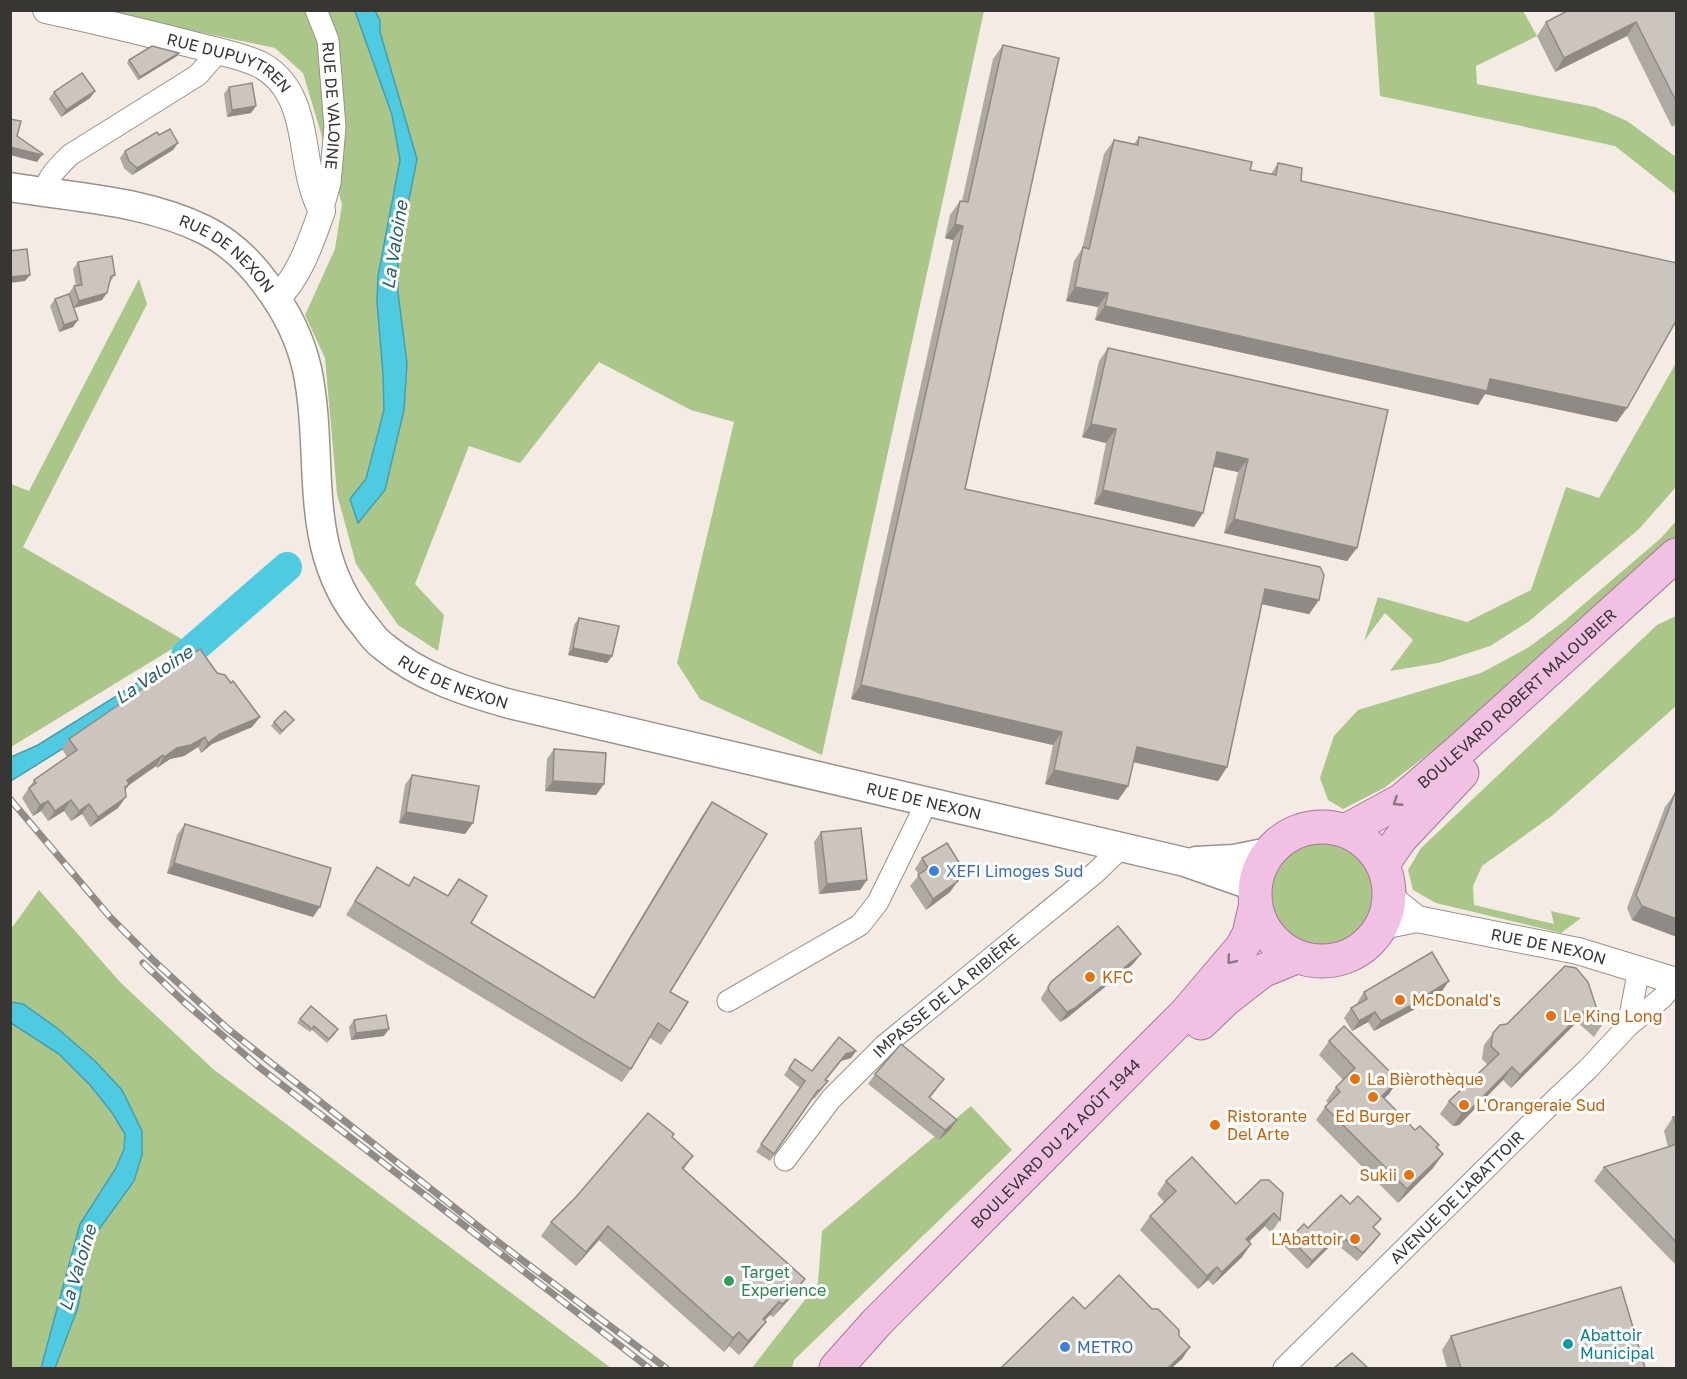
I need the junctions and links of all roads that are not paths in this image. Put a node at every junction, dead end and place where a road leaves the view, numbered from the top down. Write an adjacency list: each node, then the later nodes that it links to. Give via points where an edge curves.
1 (46, 10): 3 (street, RUE DUPUYTREN)
2 (316, 10): 6 (street, RUE DE VALOINE, via 328,40 335,127 330,183)
3 (218, 52): 5 (street, via 198,75 70,155 54,171); 6 (street, RUE DUPUYTREN, via 258,64 277,76 291,97 312,189)
4 (10, 187): 5 (main road, RUE DE NEXON)
5 (44, 192): 7 (main road, RUE DE NEXON, via 141,206 206,231 245,259)
6 (322, 211): 7 (street, RUE DE VALOINE, via 295,275)
7 (277, 298): 10 (main road, RUE DE NEXON, via 294,330 307,370 319,519 328,562 350,608 381,645 418,671 459,690)
8 (1677, 555): 11 (main road, BOULEVARD ROBERT MALOUBIER, one-way to 11, via 1402,800)
9 (1677, 579): 15 (main road, BOULEVARD ROBERT MALOUBIER, via 1451,783 1400,839)
10 (928, 800): 12 (main road, RUE DE NEXON); 21 (street, via 878,902 860,926)
11 (1347, 830): 13 (main road, via 1308,827 1293,832); 15 (main road, via 1368,844)
12 (1123, 846): 14 (main road, RUE DE NEXON); 23 (street, IMPASSE DE LA RIBIÈRE, via 885,1045 831,1099)
13 (1269, 852): 14 (main road, RUE DE NEXON); 16 (main road, via 1259,868)
14 (1185, 862): 16 (main road, RUE DE NEXON, via 1245,883)
15 (1383, 864): 17 (main road, via 1389,880)
16 (1255, 898): 18 (main road, via 1263,927 1277,944); 25 (main road, BOULEVARD DU 21 AOÛT 1944, one-way to 25, via 1249,934 1242,947 1186,1013)
17 (1386, 912): 18 (main road, via 1370,942 1354,954 1316,962); 19 (street, RUE DE NEXON, via 1578,951)
18 (1296, 957): 26 (main road, BOULEVARD DU 21 AOÛT 1944, via 1262,971 1225,1000)
19 (1639, 969): 20 (street, RUE DE NEXON); 22 (street)
20 (1676, 981): 22 (street, AVENUE DE L'ABATTOIR)
21 (728, 1001)
22 (1628, 1026): 24 (street, AVENUE DE L'ABATTOIR)
23 (785, 1160)
24 (1287, 1367)
25 (836, 1368)
26 (860, 1368)

